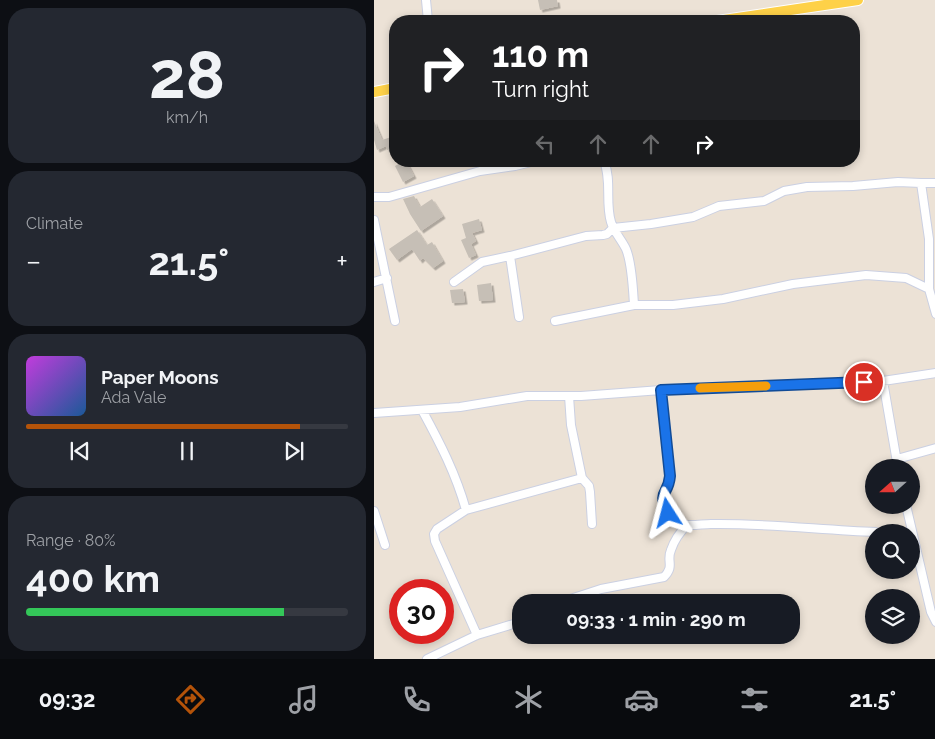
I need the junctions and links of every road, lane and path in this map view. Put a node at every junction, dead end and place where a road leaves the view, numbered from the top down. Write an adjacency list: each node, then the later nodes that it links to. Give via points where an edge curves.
1 (426, 0): 3 (street)
2 (858, 0): 4 (main road)
3 (427, 15)
4 (764, 15)
5 (389, 89): 6 (main road)
6 (374, 92)
7 (509, 167): 11 (street)
8 (606, 167): 13 (street)
9 (921, 183): 10 (street); 13 (street, via 807,187 764,201 719,206 693,217); 14 (street)
10 (935, 183)
11 (374, 197)
12 (374, 220): 16 (street)
13 (613, 228): 15 (street, via 608,234 586,236); 20 (street, via 629,258)
14 (932, 239): 19 (street)
15 (510, 256): 18 (street, via 482,262); 22 (street)
16 (387, 278): 17 (street); 23 (street)
17 (374, 282)
18 (454, 282)
19 (929, 289): 20 (street, via 906,278 866,275 793,284 723,299 673,305); 21 (street)
20 (634, 305): 24 (street)
21 (935, 314)
22 (519, 317)
23 (395, 321)
24 (555, 321)
25 (935, 372): 26 (street)
26 (883, 381): 27 (street); 32 (street)
27 (661, 390): 28 (street); 38 (street, via 670,476 662,499 672,518)
28 (569, 396): 29 (street, via 512,397 460,408); 34 (street)
29 (422, 410): 30 (street); 35 (street, via 448,457)
30 (374, 413)
31 (935, 448): 33 (street)
32 (896, 459)
33 (907, 459)
34 (582, 478): 35 (street); 37 (street, via 589,486)
35 (466, 510): 45 (street, via 434,534)
36 (374, 511): 40 (street)
37 (592, 524)
38 (686, 525): 39 (street, via 745,523); 42 (street, via 670,551 670,569 664,577)
39 (865, 532)
40 (386, 545)
41 (920, 567): 43 (street)
42 (586, 594)
43 (935, 622)
44 (512, 624): 45 (street)
45 (477, 635): 46 (street)
46 (427, 659)

